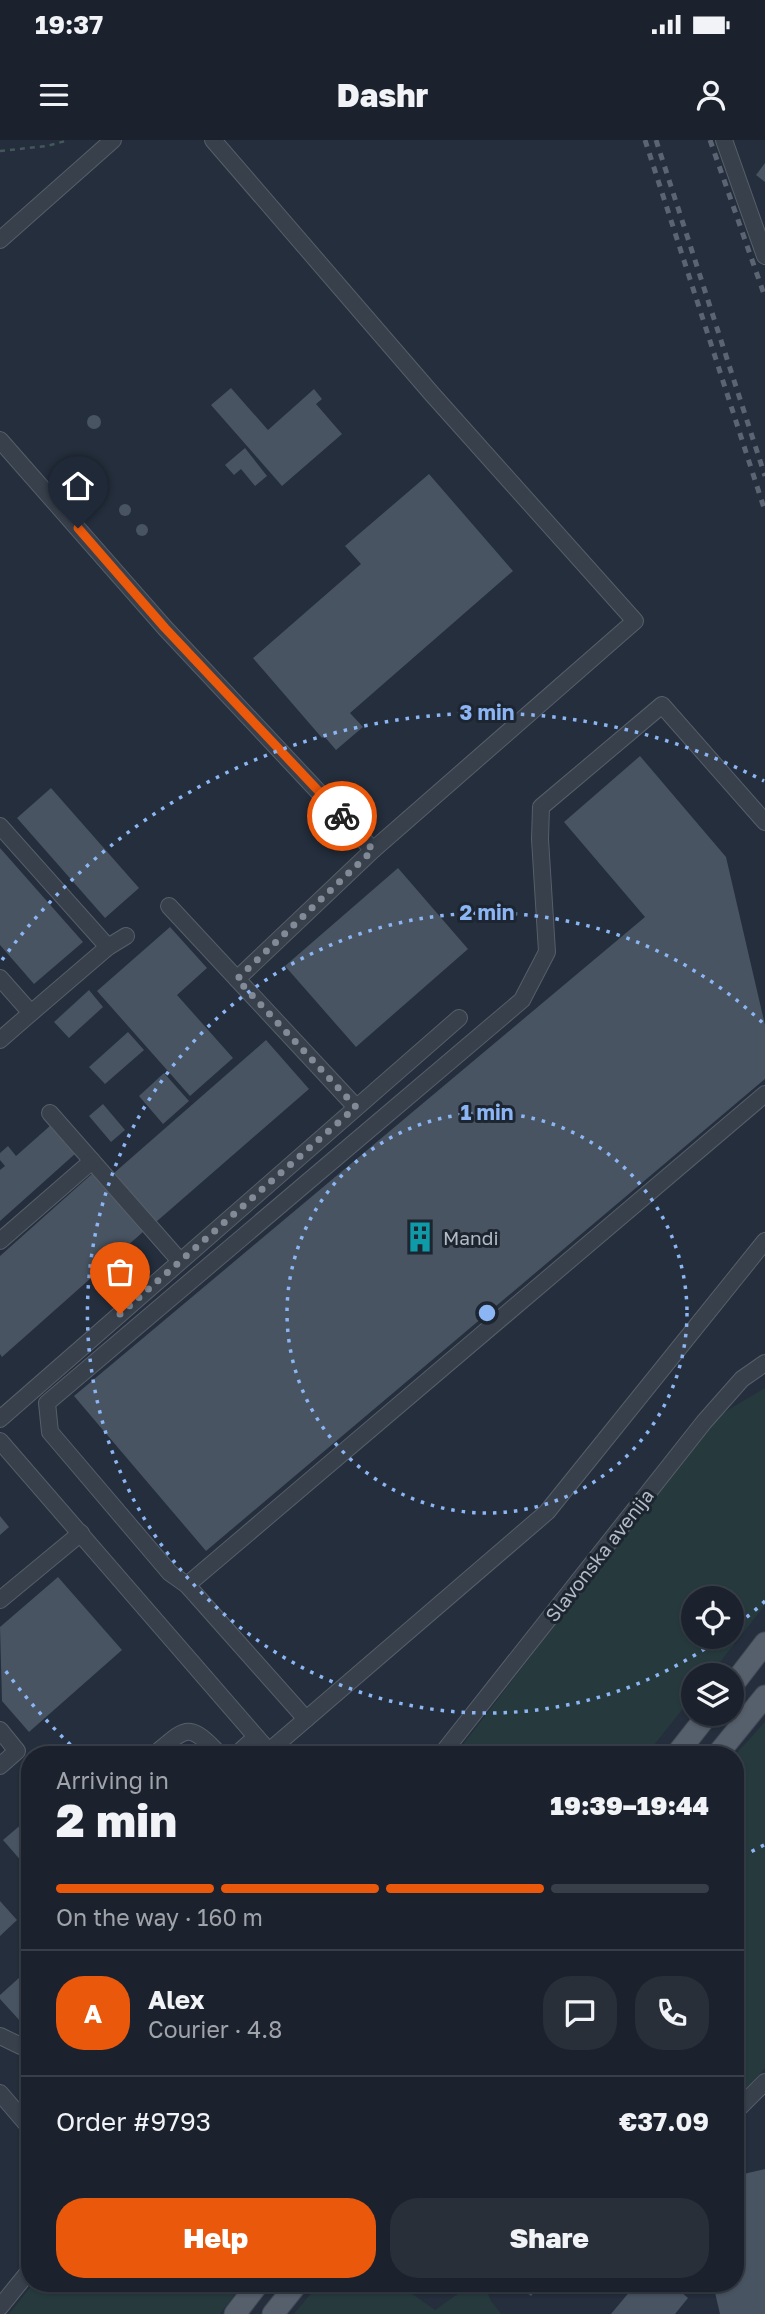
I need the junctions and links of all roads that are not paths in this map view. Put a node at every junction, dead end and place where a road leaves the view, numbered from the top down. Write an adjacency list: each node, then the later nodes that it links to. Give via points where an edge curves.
1 (113, 140): 4 (street)
2 (213, 140): 9 (street, via 635,621)
3 (724, 140): 5 (street)
4 (0, 240)
5 (765, 256)
6 (0, 440): 9 (street, via 165,628)
7 (765, 822): 31 (street, via 662,705 541,807 547,952 522,1000 47,1403 50,1432 170,1573)
8 (0, 826): 12 (street)
9 (373, 850): 14 (street)
10 (169, 906): 14 (street)
11 (126, 936): 12 (street)
12 (108, 947): 15 (street)
13 (0, 978): 15 (street)
14 (237, 979): 19 (street)
15 (31, 1013): 17 (street)
16 (459, 1018): 19 (street)
17 (0, 1040)
18 (765, 1094): 31 (street)
19 (356, 1107): 24 (street)
20 (50, 1113): 21 (street)
21 (92, 1161): 22 (street); 24 (street)
22 (0, 1241)
23 (765, 1241): 36 (street, via 547,1512)
24 (180, 1261): 28 (street)
25 (765, 1350): 27 (street)
26 (765, 1363): 27 (street, Slavonska avenija)
27 (742, 1379): 45 (street, Slavonska avenija)
28 (0, 1419)
29 (0, 1441): 30 (street)
30 (81, 1533): 32 (street); 39 (street)
31 (187, 1585): 36 (street)
32 (0, 1600)
33 (765, 1643): 34 (main road)
34 (744, 1670)
35 (765, 1696): 47 (main road)
36 (306, 1719): 44 (street)
37 (699, 1726): 46 (main road)
38 (0, 1730): 48 (street, via 17,1751)
39 (256, 1737): 42 (street); 43 (street)
40 (167, 1746): 41 (street, via 181,1732 191,1731)
41 (212, 1746)
42 (246, 1746)
43 (264, 1746)
44 (278, 1746)
45 (448, 1746)
46 (683, 1746)
47 (724, 1746)
48 (0, 1766)
49 (0, 2036): 50 (street)
50 (21, 2046)
51 (765, 2082): 53 (street)
52 (0, 2093): 54 (street)
53 (744, 2103)
54 (21, 2118)
55 (21, 2281): 58 (street)
56 (252, 2292): 59 (main road)
57 (291, 2292): 60 (main road)
58 (0, 2307)
59 (235, 2314)
60 (273, 2314)

